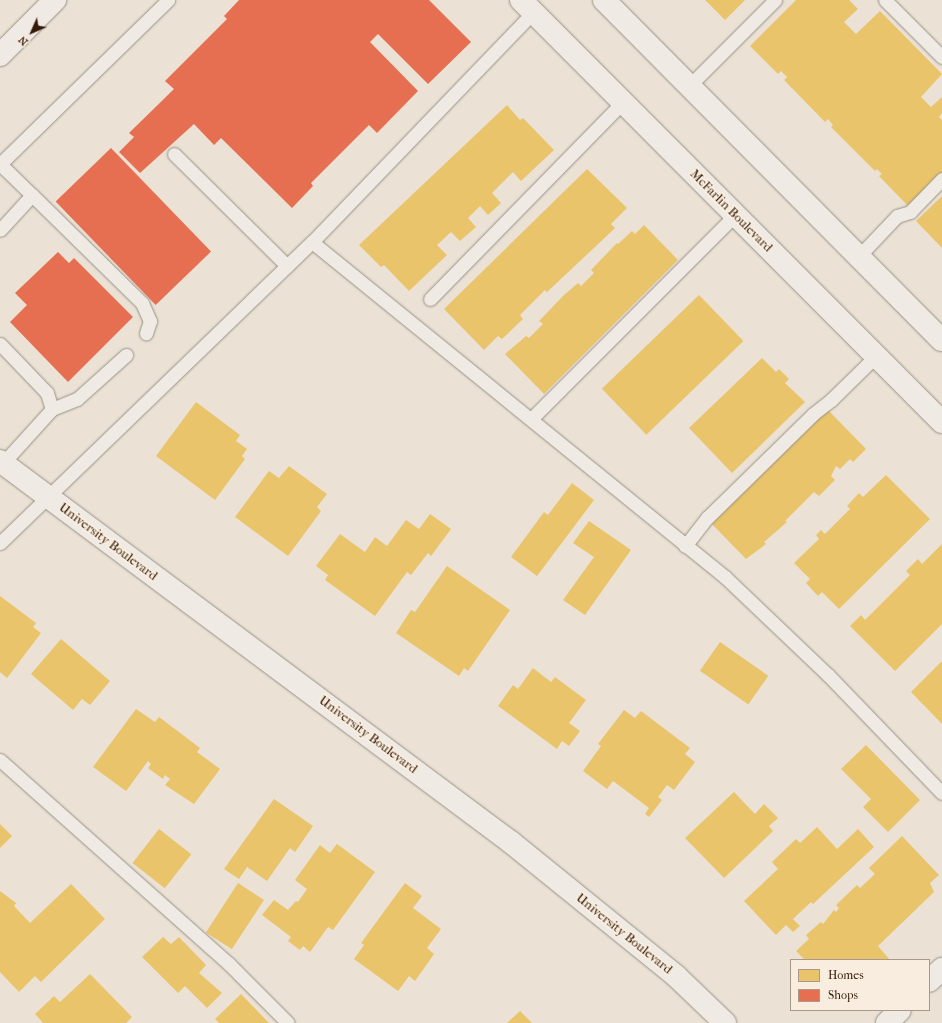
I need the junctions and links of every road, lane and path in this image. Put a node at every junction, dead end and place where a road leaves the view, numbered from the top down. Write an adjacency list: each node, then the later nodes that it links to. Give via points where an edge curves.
1 (55, 0): 7 (street)
2 (168, 0): 12 (lane)
3 (604, 0): 9 (street)
4 (775, 0): 9 (lane)
5 (885, 0): 8 (lane)
6 (527, 6): 10 (street, McFarlin Boulevard); 17 (lane)
7 (0, 55)
8 (942, 57)
9 (689, 86): 18 (street)
10 (623, 102): 15 (street, McFarlin Boulevard); 20 (lane)
11 (174, 154): 19 (lane)
12 (0, 164): 14 (lane)
13 (942, 179): 18 (lane, via 910,212 897,216)
14 (32, 195): 16 (lane); 21 (lane, via 142,303 150,321)
15 (735, 215): 25 (street, McFarlin Boulevard); 27 (lane)
16 (0, 230)
17 (312, 242): 19 (lane); 27 (lane)
18 (859, 256): 22 (street)
19 (287, 266): 30 (lane)
20 (430, 299)
21 (146, 333)
22 (942, 340)
23 (0, 344): 26 (lane, via 47,393)
24 (126, 355): 26 (lane, via 77,399)
25 (876, 356): 28 (street, McFarlin Boulevard); 32 (lane, via 714,512)
26 (52, 409): 29 (lane)
27 (531, 419): 32 (lane)
28 (942, 422)
29 (2, 462): 30 (street, University Boulevard)
30 (48, 498): 31 (lane); 39 (street, University Boulevard, via 512,843 676,976)
31 (0, 543)
32 (685, 546): 34 (lane, via 725,577 828,675)
33 (0, 760): 38 (lane, via 229,964)
34 (942, 793)
35 (942, 969): 36 (street)
36 (930, 980)
37 (899, 1011): 40 (street)
38 (288, 1023)
39 (725, 1023)
40 (887, 1023)

